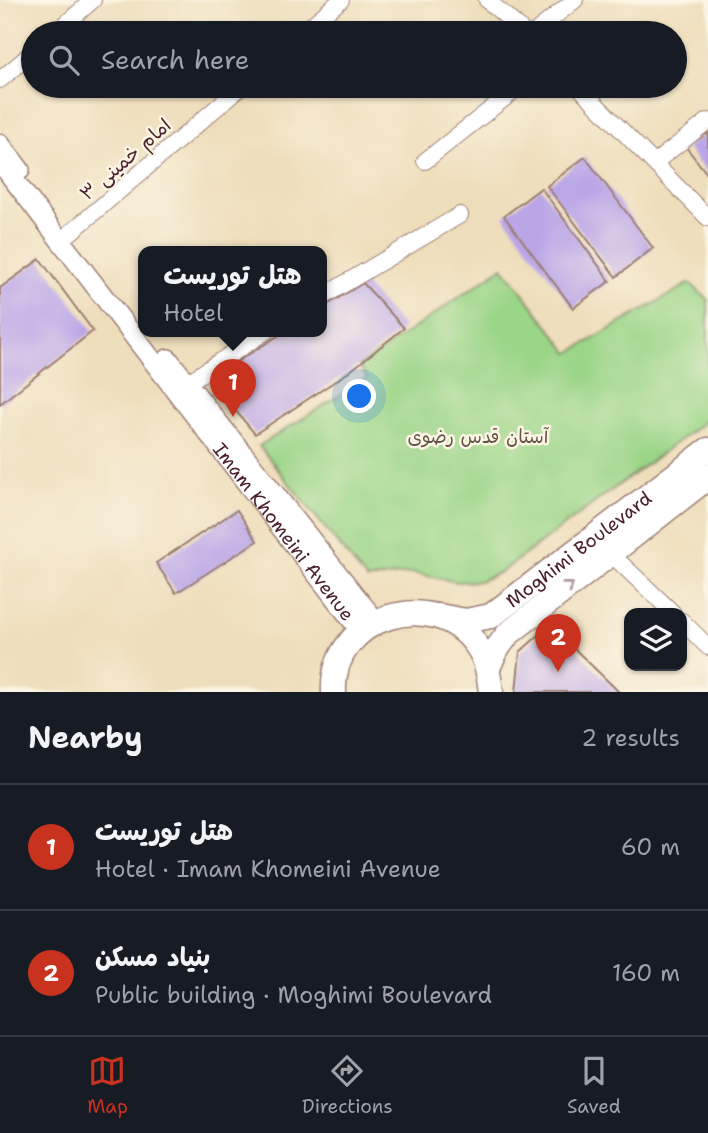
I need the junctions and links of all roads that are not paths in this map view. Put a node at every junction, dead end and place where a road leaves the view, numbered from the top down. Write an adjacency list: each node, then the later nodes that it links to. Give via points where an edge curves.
1 (93, 0): 5 (street)
2 (341, 0): 6 (street)
3 (487, 0): 7 (street)
4 (575, 0): 8 (street)
5 (69, 21)
6 (316, 21)
7 (511, 21)
8 (549, 21)
9 (21, 62): 10 (street)
10 (0, 80)
11 (228, 98): 21 (street, امام خمینی ۳)
12 (505, 98): 16 (street)
13 (590, 98): 18 (street)
14 (708, 121): 18 (street)
15 (0, 144): 21 (street, Imam Khomeini Avenue)
16 (425, 161)
17 (0, 162): 24 (street, Imam Khomeini Avenue)
18 (654, 163): 20 (street)
19 (460, 215): 22 (street)
20 (708, 218)
21 (70, 233): 23 (street, Imam Khomeini Avenue)
22 (327, 294)
23 (138, 320)
24 (138, 336)
25 (139, 337): 32 (street, Imam Khomeini Avenue)
26 (151, 337): 28 (street, Imam Khomeini Avenue)
27 (257, 337): 28 (street)
28 (187, 383): 32 (street, Imam Khomeini Avenue)
29 (708, 450): 34 (main road, Moghimi Boulevard, via 491,616 467,621)
30 (708, 477): 31 (main road, Moghimi Boulevard)
31 (610, 553): 33 (street); 38 (main road, Moghimi Boulevard, one-way to 31, via 496,650 508,634)
32 (346, 599): 36 (street, Imam Khomeini Avenue)
33 (668, 608)
34 (439, 616): 36 (main road, Moghimi Boulevard, via 415,612 390,615); 38 (main road, via 460,628 477,646)
35 (687, 626): 37 (street)
36 (369, 627): 39 (main road, via 350,642 338,664)
37 (708, 647)
38 (490, 680)
39 (334, 692)

